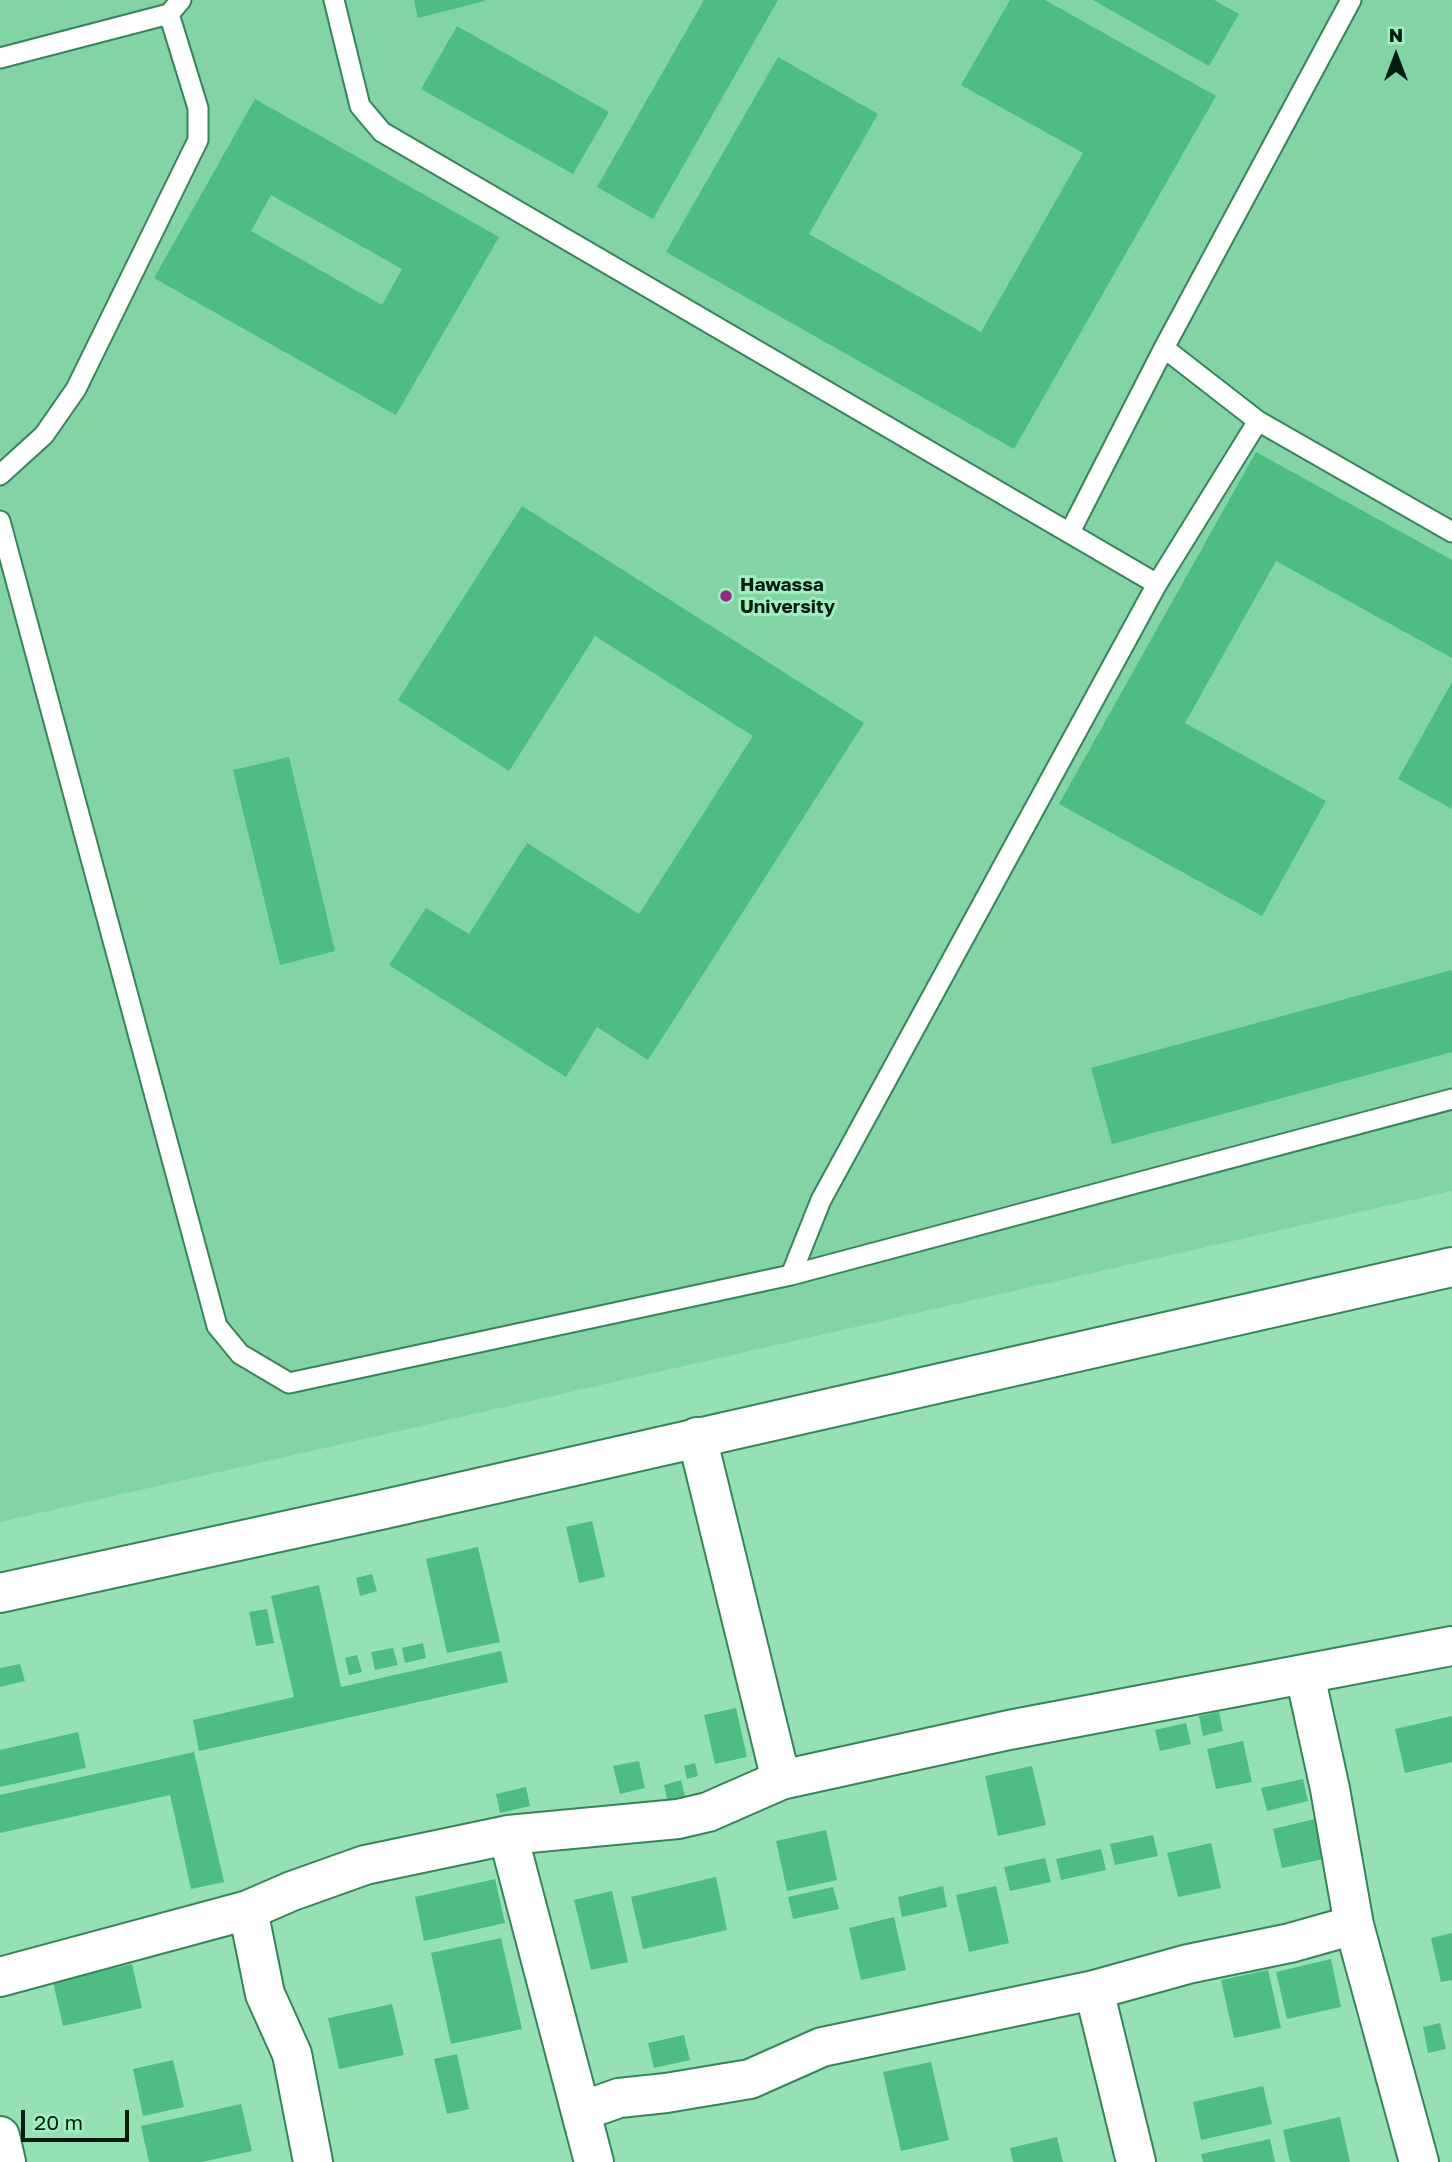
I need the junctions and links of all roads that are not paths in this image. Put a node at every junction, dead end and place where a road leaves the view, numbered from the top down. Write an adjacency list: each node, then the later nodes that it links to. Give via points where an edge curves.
1 (334, 0): 9 (lane, via 360,106 382,132)
2 (1351, 0): 5 (lane)
3 (175, 7): 4 (lane); 7 (lane, via 198,108 198,141 76,389 44,435)
4 (0, 58)
5 (1164, 348): 6 (lane); 9 (lane)
6 (1258, 421): 10 (lane); 11 (lane)
7 (0, 475)
8 (0, 522): 14 (lane, via 217,1326 240,1354 289,1383)
9 (1070, 532): 11 (lane)
10 (1452, 532)
11 (1157, 584): 14 (lane, via 821,1200)
12 (1452, 1099): 14 (lane)
13 (1452, 1267): 15 (street)
14 (791, 1275)
15 (697, 1437): 16 (street); 19 (street)
16 (0, 1593)
17 (1452, 1647): 18 (street)
18 (1306, 1675): 19 (street, via 1009,1730); 22 (street)
19 (781, 1780): 20 (street, via 708,1812 678,1819)
20 (508, 1835): 21 (street, via 365,1866); 25 (street)
21 (248, 1910): 23 (street); 28 (street, via 265,1994 292,2054)
22 (1354, 1925): 24 (street); 31 (street)
23 (0, 1977)
24 (1094, 1990): 25 (street, via 822,2047 750,2079 619,2098); 30 (street)
25 (582, 2111): 29 (street)
26 (0, 2136): 27 (street)
27 (6, 2162)
28 (313, 2162)
29 (594, 2162)
30 (1136, 2162)
31 (1419, 2162)

